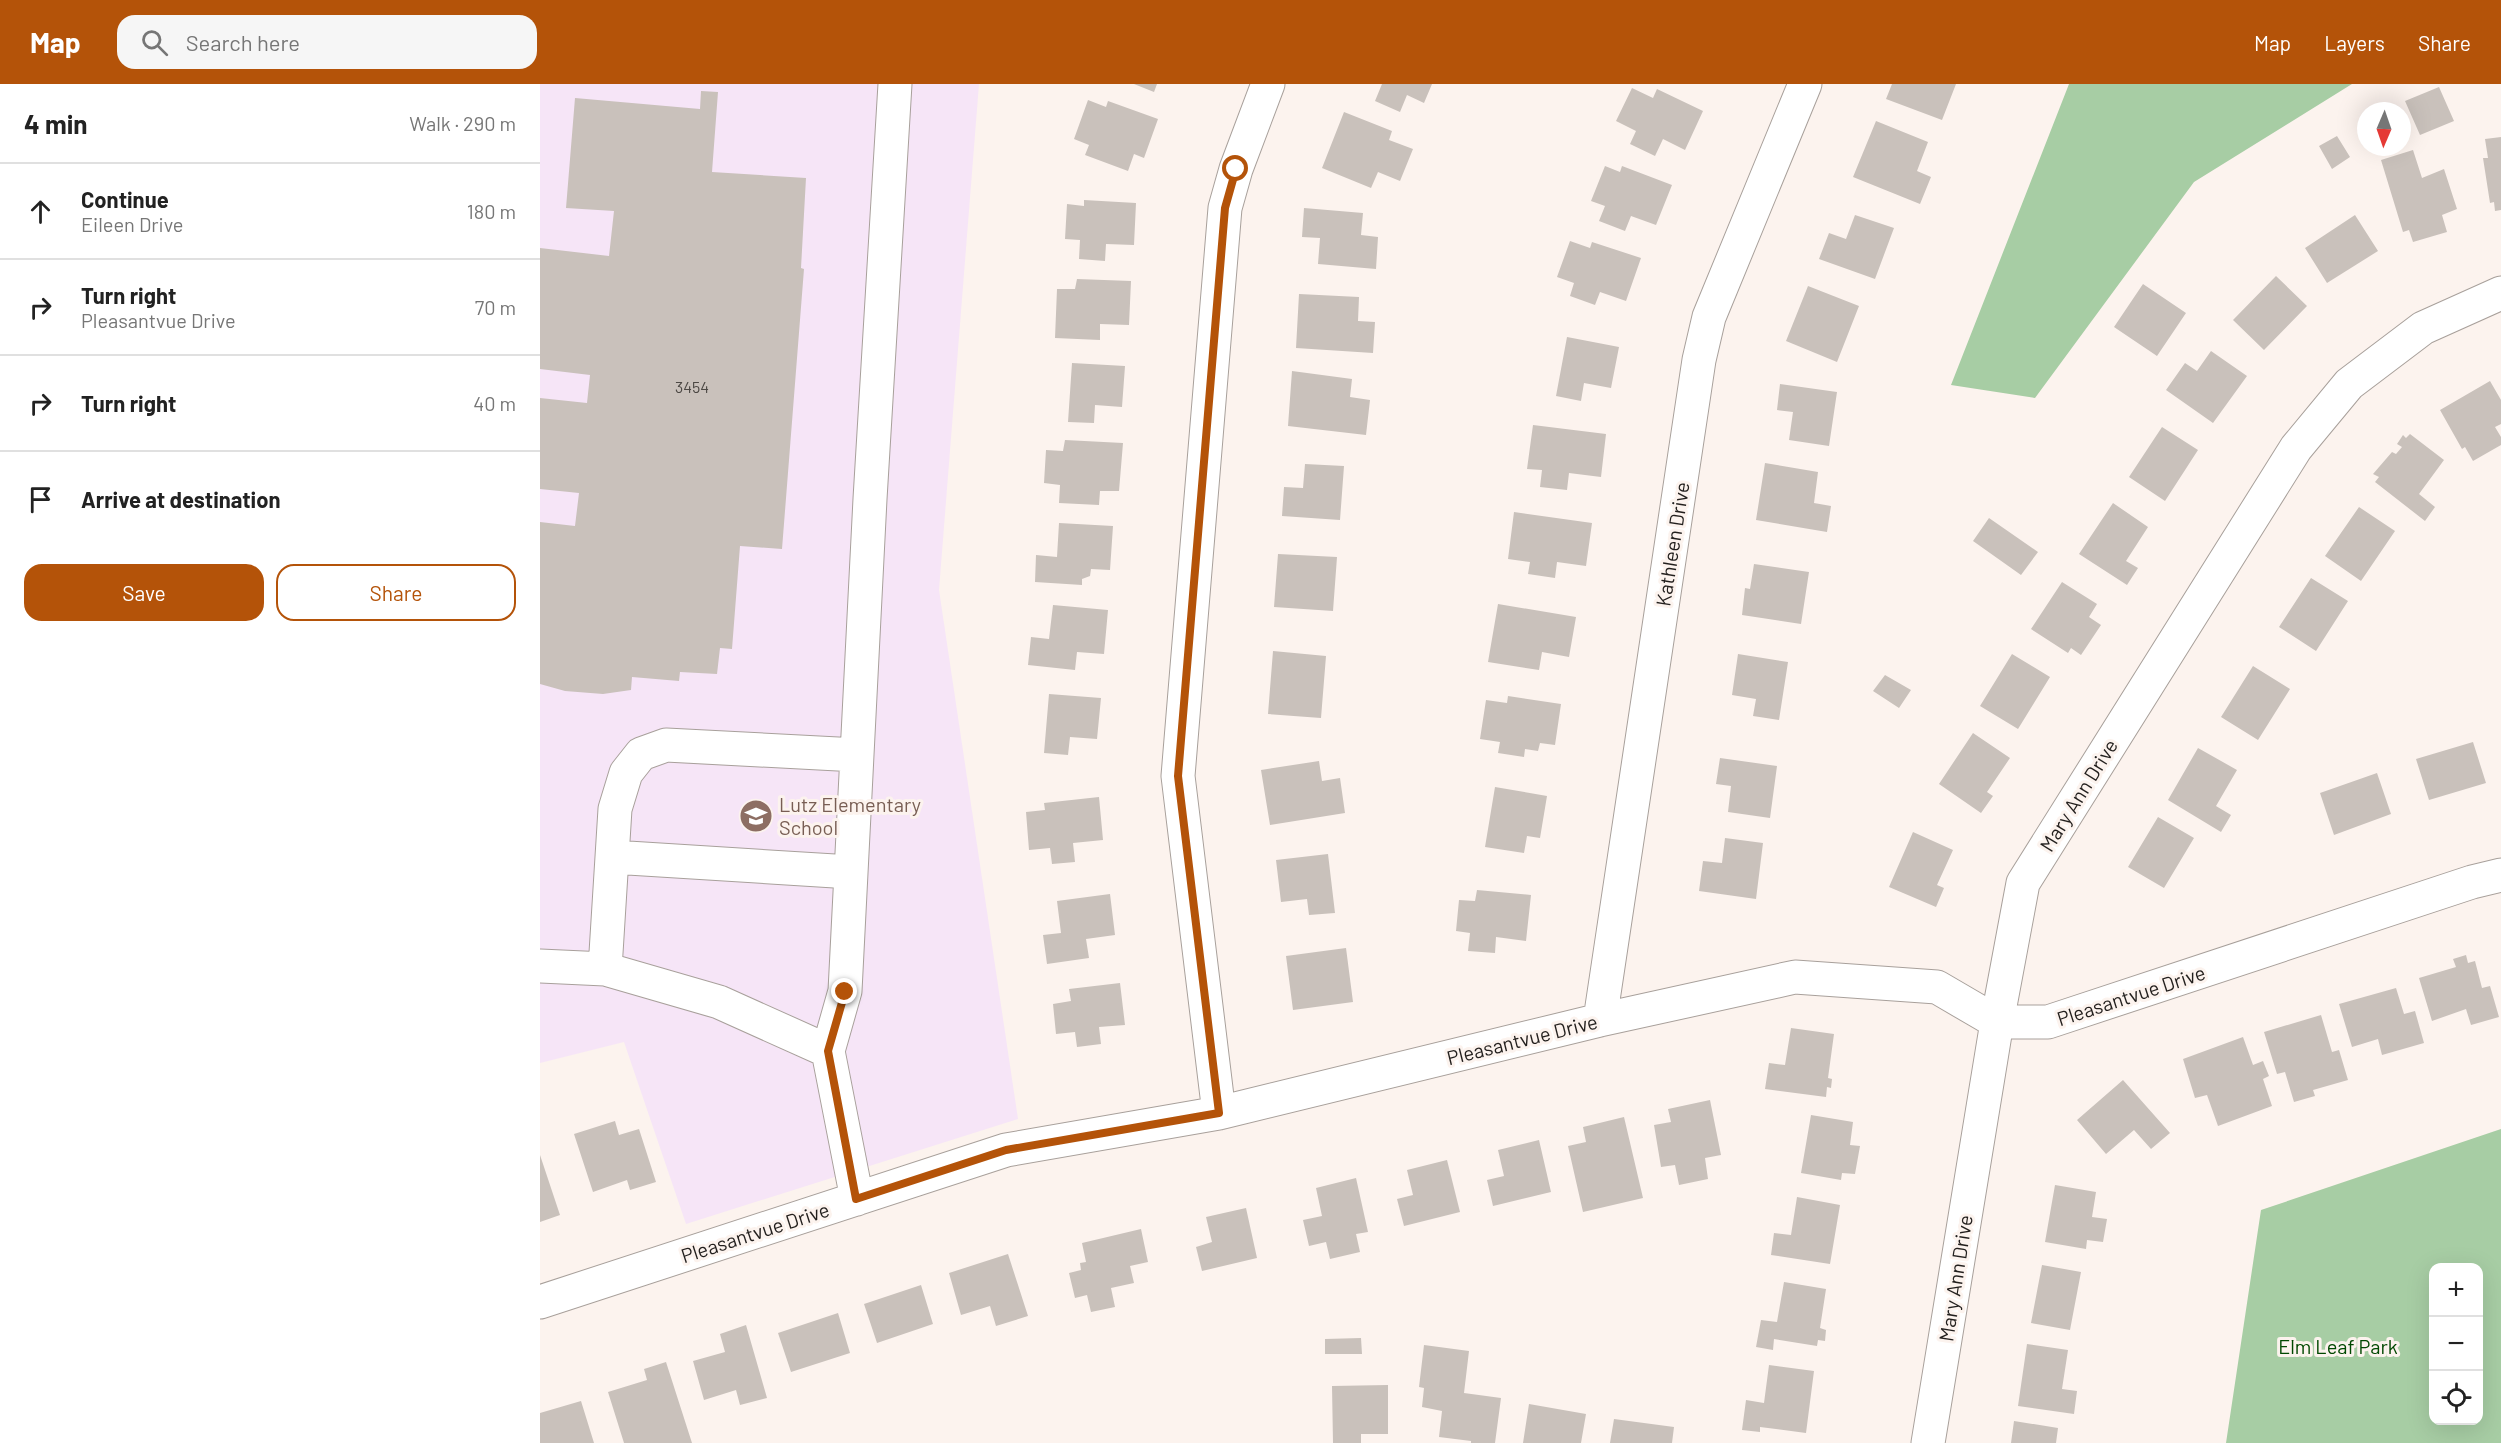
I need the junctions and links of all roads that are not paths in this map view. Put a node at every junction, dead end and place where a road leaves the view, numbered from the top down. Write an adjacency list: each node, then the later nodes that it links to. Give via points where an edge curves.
1 (895, 84): 5 (street)
2 (1268, 84): 14 (street, via 1225,208 1178,776)
3 (1805, 84): 11 (street, Kathleen Drive, via 1709,317 1699,360)
4 (2501, 293): 12 (street, Mary Ann Drive, via 2423,328 2349,384 2296,448 2023,883)
5 (857, 755): 6 (street, via 666,745 641,754 626,773 615,809); 7 (street)
6 (612, 857): 7 (street); 10 (street)
7 (851, 872): 13 (street, via 845,992)
8 (2501, 875): 12 (street, Pleasantvue Drive, via 2048,1022)
9 (540, 966): 10 (street)
10 (605, 969): 13 (street, via 719,1002)
11 (1600, 1020): 12 (street, Pleasantvue Drive, via 1795,977 1937,987); 14 (street, Pleasantvue Drive)
12 (1997, 1022): 17 (street, Mary Ann Drive)
13 (828, 1051): 15 (street)
14 (1219, 1113): 15 (street, Pleasantvue Drive, via 1006,1150)
15 (856, 1199): 16 (street, Pleasantvue Drive)
16 (540, 1302)
17 (1928, 1443)

